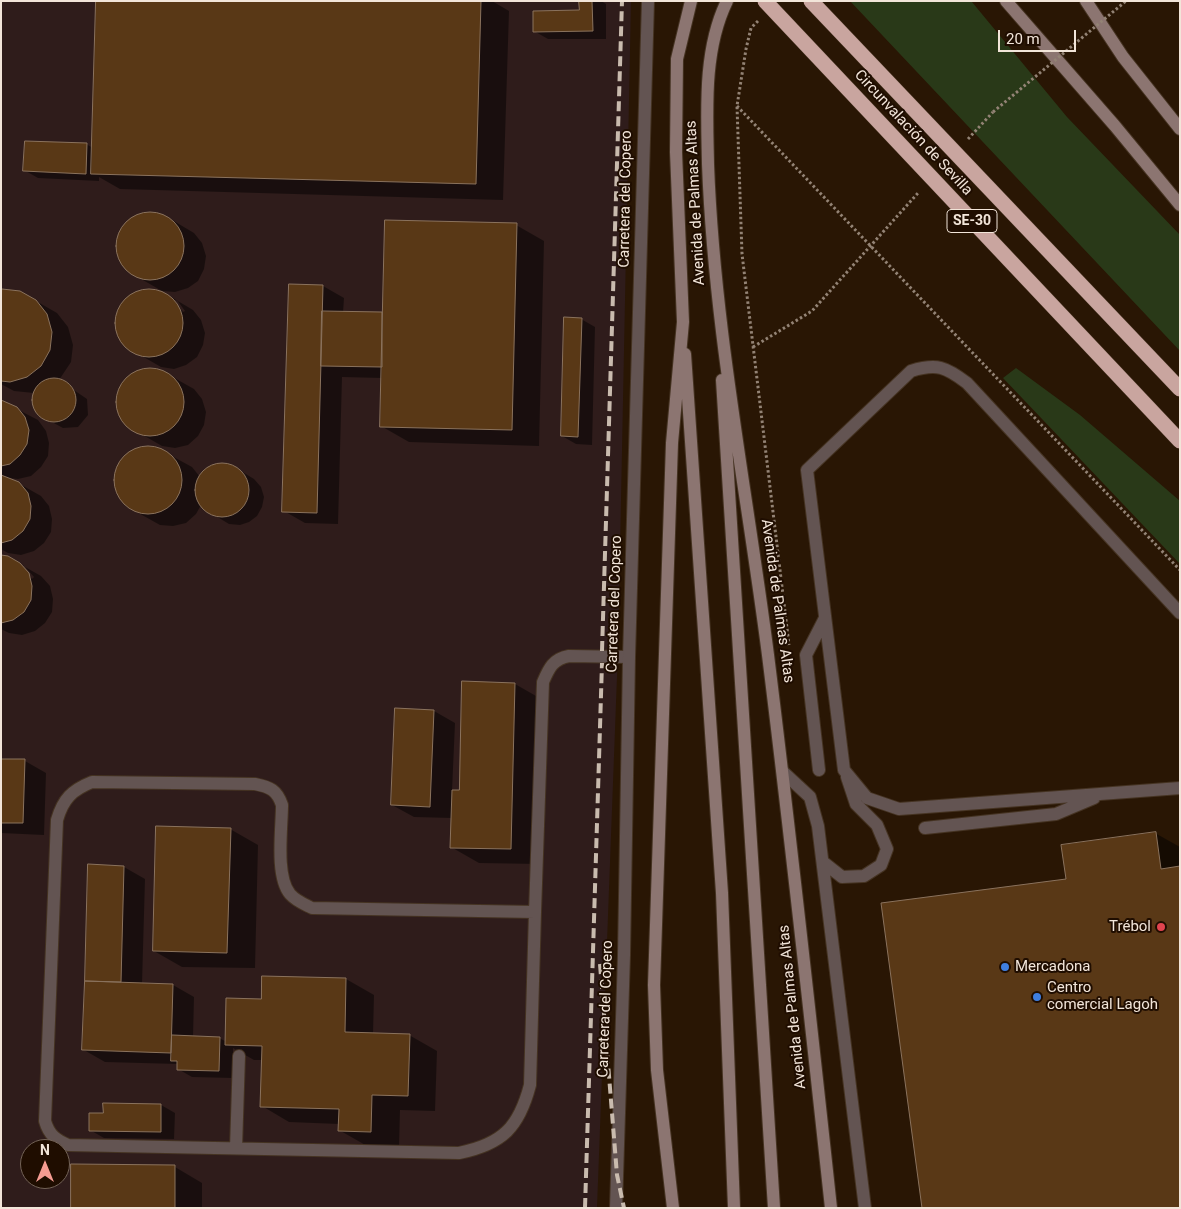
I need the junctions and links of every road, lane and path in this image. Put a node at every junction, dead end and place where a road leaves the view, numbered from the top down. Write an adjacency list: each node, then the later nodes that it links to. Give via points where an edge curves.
1 (648, 1): 24 (street, Carretera del Copero)
2 (691, 1): 16 (main road, Avenida de Palmas Altas, via 677,59 676,152)
3 (727, 1): 15 (main road, Avenida de Palmas Altas, via 719,17 710,59 707,121)
4 (811, 1): 18 (highway, Circunvalación de Sevilla / SE-30, bridge)
5 (1006, 1): 13 (main road)
6 (1086, 1): 10 (main road, via 1123,57)
7 (1126, 1): 11 (path, bridge, via 994,112)
8 (764, 7): 9 (path, via 752,28); 19 (highway, Circunvalación de Sevilla / SE-30, bridge)
9 (737, 106): 14 (path); 17 (path, via 742,254)
10 (1180, 129)
11 (968, 140)
12 (922, 188): 14 (path)
13 (1180, 205)
14 (870, 244): 17 (path, via 812,312); 20 (path)
15 (716, 292): 27 (main road, Avenida de Palmas Altas); 38 (main road)
16 (683, 322): 36 (main road, Avenida de Palmas Altas, via 672,443 654,985 657,1070); 37 (main road, via 721,873)
17 (753, 347): 23 (path)
18 (1180, 389)
19 (1180, 441)
20 (1180, 570)
21 (1180, 613): 22 (street, via 966,383 949,369 927,366 911,371 807,470)
22 (825, 618): 25 (street, via 806,655); 26 (street)
23 (790, 651)
24 (629, 656): 32 (street, via 559,658 543,682); 35 (street, Carretera del Copero)
25 (819, 770)
26 (844, 770): 29 (street, via 868,798 899,809); 31 (street, via 856,804 877,825 887,849 881,865 864,876 842,877)
27 (783, 772): 31 (street, via 810,797); 39 (main road, Avenida de Palmas Altas)
28 (1180, 788): 29 (street)
29 (1103, 794): 30 (street, via 1056,814)
30 (926, 828)
31 (823, 862): 40 (street)
32 (535, 912): 34 (street, via 530,1084 514,1125 498,1140 460,1153); 34 (street, via 312,908 298,902 288,892 281,875 282,805 270,787 255,784 92,782 69,794 57,820 45,1121 48,1131 68,1145)
33 (238, 1056): 34 (street)
34 (236, 1148)
35 (616, 1208)
36 (673, 1208)
37 (734, 1208)
38 (774, 1208)
39 (831, 1208)
40 (865, 1208)

